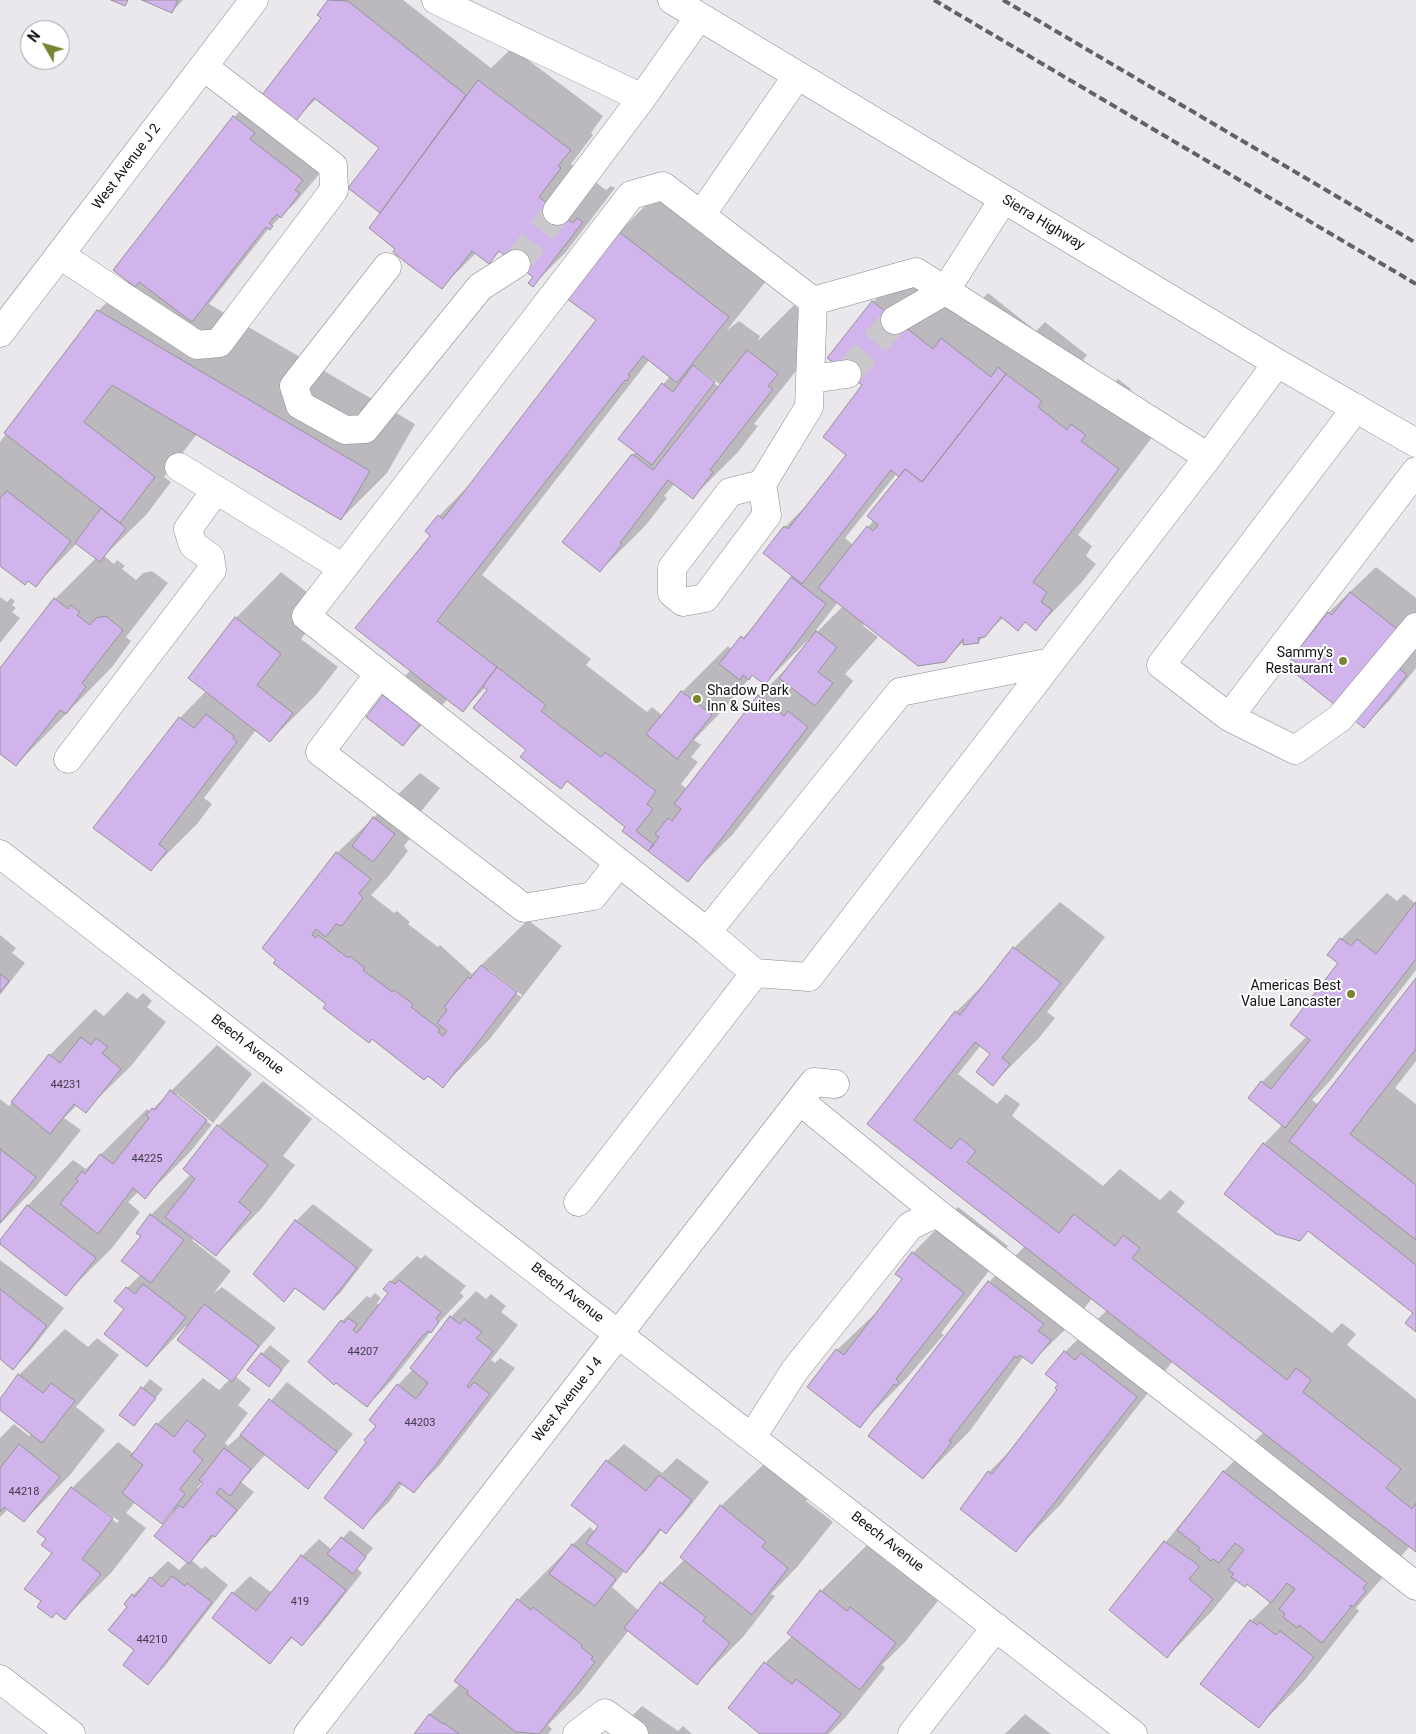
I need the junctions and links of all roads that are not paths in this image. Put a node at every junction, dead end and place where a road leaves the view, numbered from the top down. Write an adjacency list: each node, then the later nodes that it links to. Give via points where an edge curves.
1 (254, 0): 5 (street, West Avenue J 2)
2 (436, 0): 7 (street)
3 (672, 0): 4 (street, Sierra Highway)
4 (699, 17): 6 (street, Sierra Highway); 7 (street)
5 (204, 66): 11 (street, West Avenue J 2); 11 (street, via 333,166 334,182 334,190 219,343 197,345)
6 (797, 76): 8 (street, Sierra Highway); 10 (street)
7 (642, 98): 9 (street)
8 (1003, 200): 14 (street); 18 (street, Sierra Highway)
9 (557, 211)
10 (701, 215): 15 (street); 28 (street, via 662,186 631,195)
11 (60, 255): 17 (street, West Avenue J 2)
12 (516, 264): 13 (street, via 480,287 365,429 345,430 300,405 294,386)
13 (387, 267)
14 (945, 291): 15 (street, via 916,272); 16 (street); 23 (street)
15 (813, 301): 20 (street)
16 (896, 320)
17 (3, 324)
18 (1277, 363): 21 (street, Sierra Highway); 23 (street)
19 (847, 374): 20 (street)
20 (811, 379): 26 (street, via 809,407)
21 (1356, 408): 22 (street, Sierra Highway); 32 (street, via 1161,665)
22 (1416, 443)
23 (1208, 457): 30 (street)
24 (179, 467): 27 (street)
25 (1416, 472): 32 (street)
26 (762, 484)
27 (216, 490): 28 (street); 33 (street, via 188,529 193,545 210,557 212,570)
28 (343, 568): 31 (street, via 306,616)
29 (1416, 628): 32 (street, via 1340,718 1295,750)
30 (1051, 662): 36 (street, via 900,692); 37 (street, via 809,977)
31 (379, 674): 35 (street); 35 (street, via 320,752 524,908 592,896)
32 (1229, 717)
33 (68, 759)
34 (0, 854): 42 (street, Beech Avenue)
35 (619, 863): 36 (street)
36 (707, 932): 37 (street)
37 (755, 972): 40 (street)
38 (835, 1084): 39 (street, West Avenue J 4, via 814,1082)
39 (800, 1101): 41 (street); 42 (street, West Avenue J 4)
40 (578, 1202)
41 (937, 1213): 43 (street, via 910,1226 794,1370); 44 (street)
42 (619, 1334): 43 (street, Beech Avenue); 48 (street, West Avenue J 4)
43 (752, 1437): 45 (street, Beech Avenue)
44 (1416, 1586)
45 (996, 1627): 51 (street); 52 (street, Beech Avenue)
46 (0, 1679): 47 (street)
47 (72, 1734)
48 (308, 1734)
49 (576, 1734): 50 (street, via 606,1713)
50 (634, 1734)
51 (912, 1734)
52 (1133, 1734)

